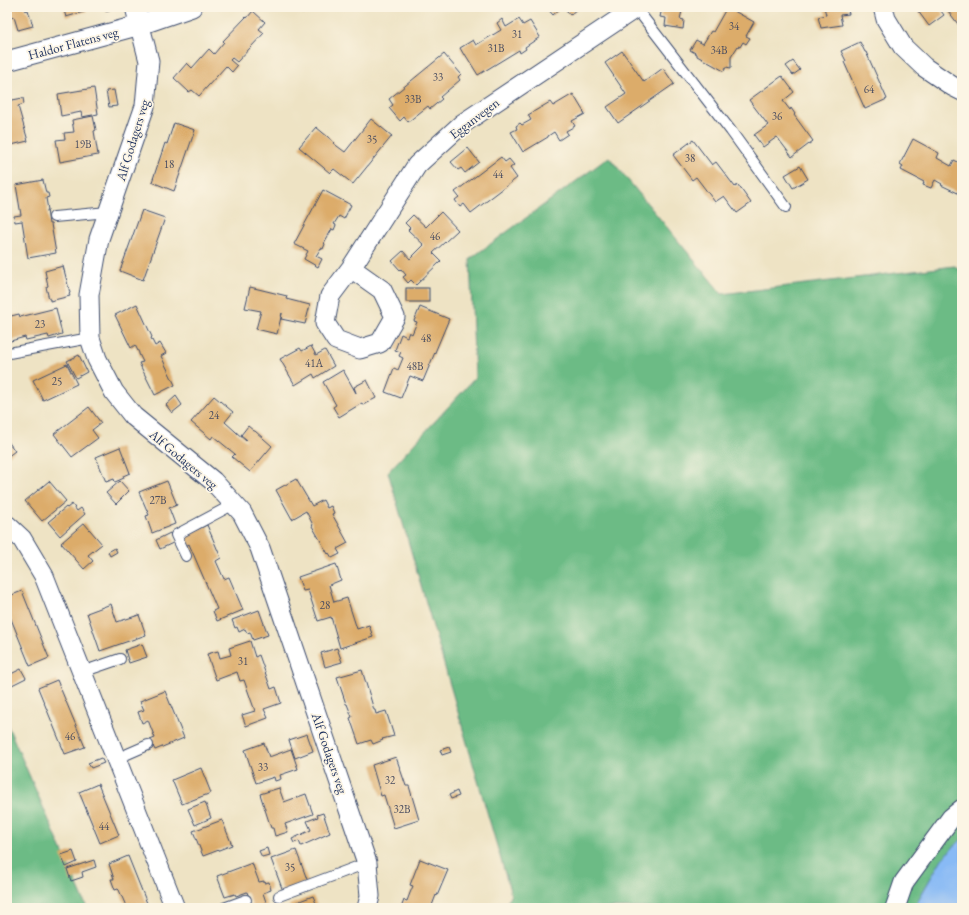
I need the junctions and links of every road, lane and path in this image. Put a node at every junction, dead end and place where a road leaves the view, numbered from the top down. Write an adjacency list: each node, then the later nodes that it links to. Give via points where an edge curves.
1 (192, 7): 4 (street, Haldor Flatens veg)
2 (882, 7): 6 (street, via 886,19 903,47 924,67)
3 (637, 8): 7 (lane, Egganvegen); 10 (street, Egganvegen, via 462,124 418,165)
4 (137, 16): 5 (street, Haldor Flatens veg); 8 (street, Alf Godagers veg, via 149,61 145,106)
5 (7, 60)
6 (962, 91)
7 (786, 207)
8 (108, 212): 9 (lane); 11 (street, Alf Godagers veg, via 99,239 89,295)
9 (54, 217)
10 (350, 268)
11 (90, 338): 12 (lane); 13 (street, Alf Godagers veg, via 97,359 114,392 133,416 213,482)
12 (9, 353)
13 (234, 504): 15 (lane, via 176,534); 21 (street, Alf Godagers veg, via 242,513 260,548)
14 (7, 525): 17 (street, via 22,539 44,576)
15 (186, 556)
16 (120, 659): 17 (lane)
17 (82, 672): 19 (street)
18 (148, 745): 19 (lane)
19 (116, 759): 24 (street)
20 (962, 809): 27 (street, via 951,818 904,882)
21 (368, 863): 22 (lane); 26 (street, Alf Godagers veg, via 370,896)
22 (279, 896)
23 (246, 900): 25 (lane)
24 (175, 908)
25 (224, 908)
26 (367, 908)
27 (895, 908)

